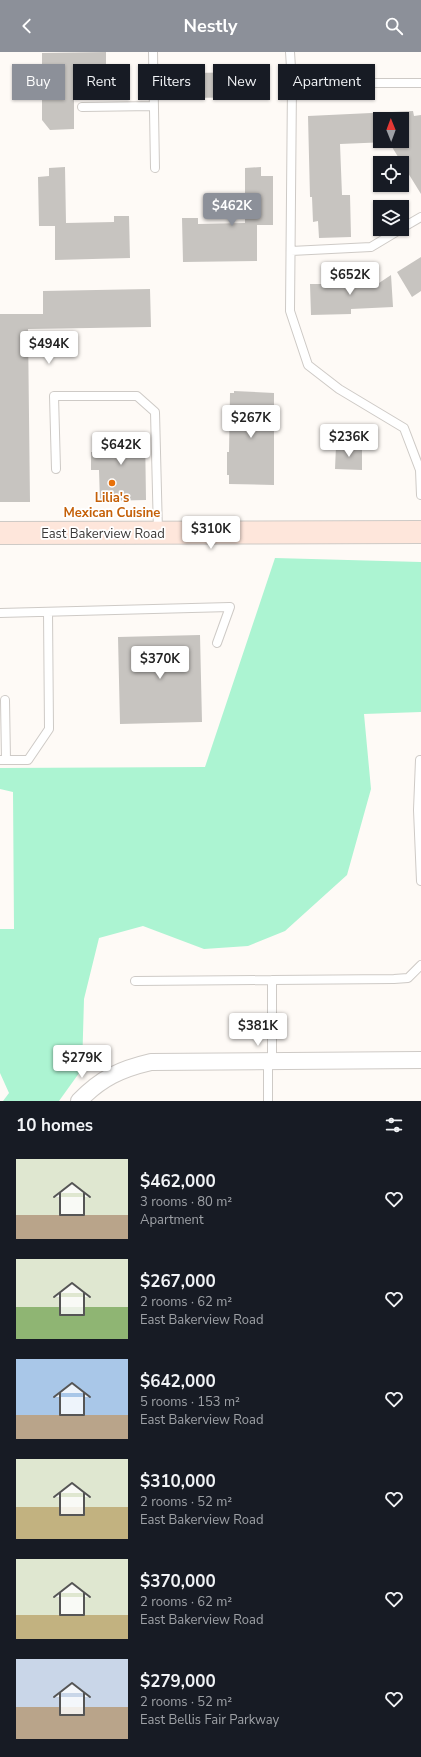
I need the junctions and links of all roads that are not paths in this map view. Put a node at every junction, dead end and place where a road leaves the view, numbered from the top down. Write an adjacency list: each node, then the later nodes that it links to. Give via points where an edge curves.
1 (153, 52): 7 (lane)
2 (290, 52): 3 (lane)
3 (291, 64)
4 (375, 82): 5 (lane)
5 (421, 82)
6 (292, 100): 13 (lane)
7 (154, 106): 8 (lane); 9 (lane)
8 (82, 107)
9 (154, 168)
10 (421, 217): 11 (lane)
11 (409, 225)
12 (390, 236): 13 (lane, via 371,247)
13 (291, 252): 15 (lane, via 290,311 308,365 339,389 404,428 420,470)
14 (56, 469): 18 (lane, via 54,396 137,396 155,412)
15 (421, 495)
16 (421, 532): 18 (main road, East Bakerview Road)
17 (0, 533): 18 (main road, East Bakerview Road)
18 (158, 533)
19 (48, 612): 20 (lane); 21 (lane, via 230,607); 23 (lane, via 50,729 28,760)
20 (0, 613)
21 (217, 643)
22 (5, 700): 23 (lane)
23 (3, 760)
24 (420, 760): 25 (lane, via 418,810)
25 (421, 881)
26 (421, 965): 27 (lane, via 408,978)
27 (272, 980): 28 (lane); 30 (lane)
28 (135, 981)
29 (421, 1060): 30 (street)
30 (270, 1061): 31 (street, via 151,1062 127,1068 105,1079); 32 (lane)
31 (79, 1101)
32 (268, 1101)

